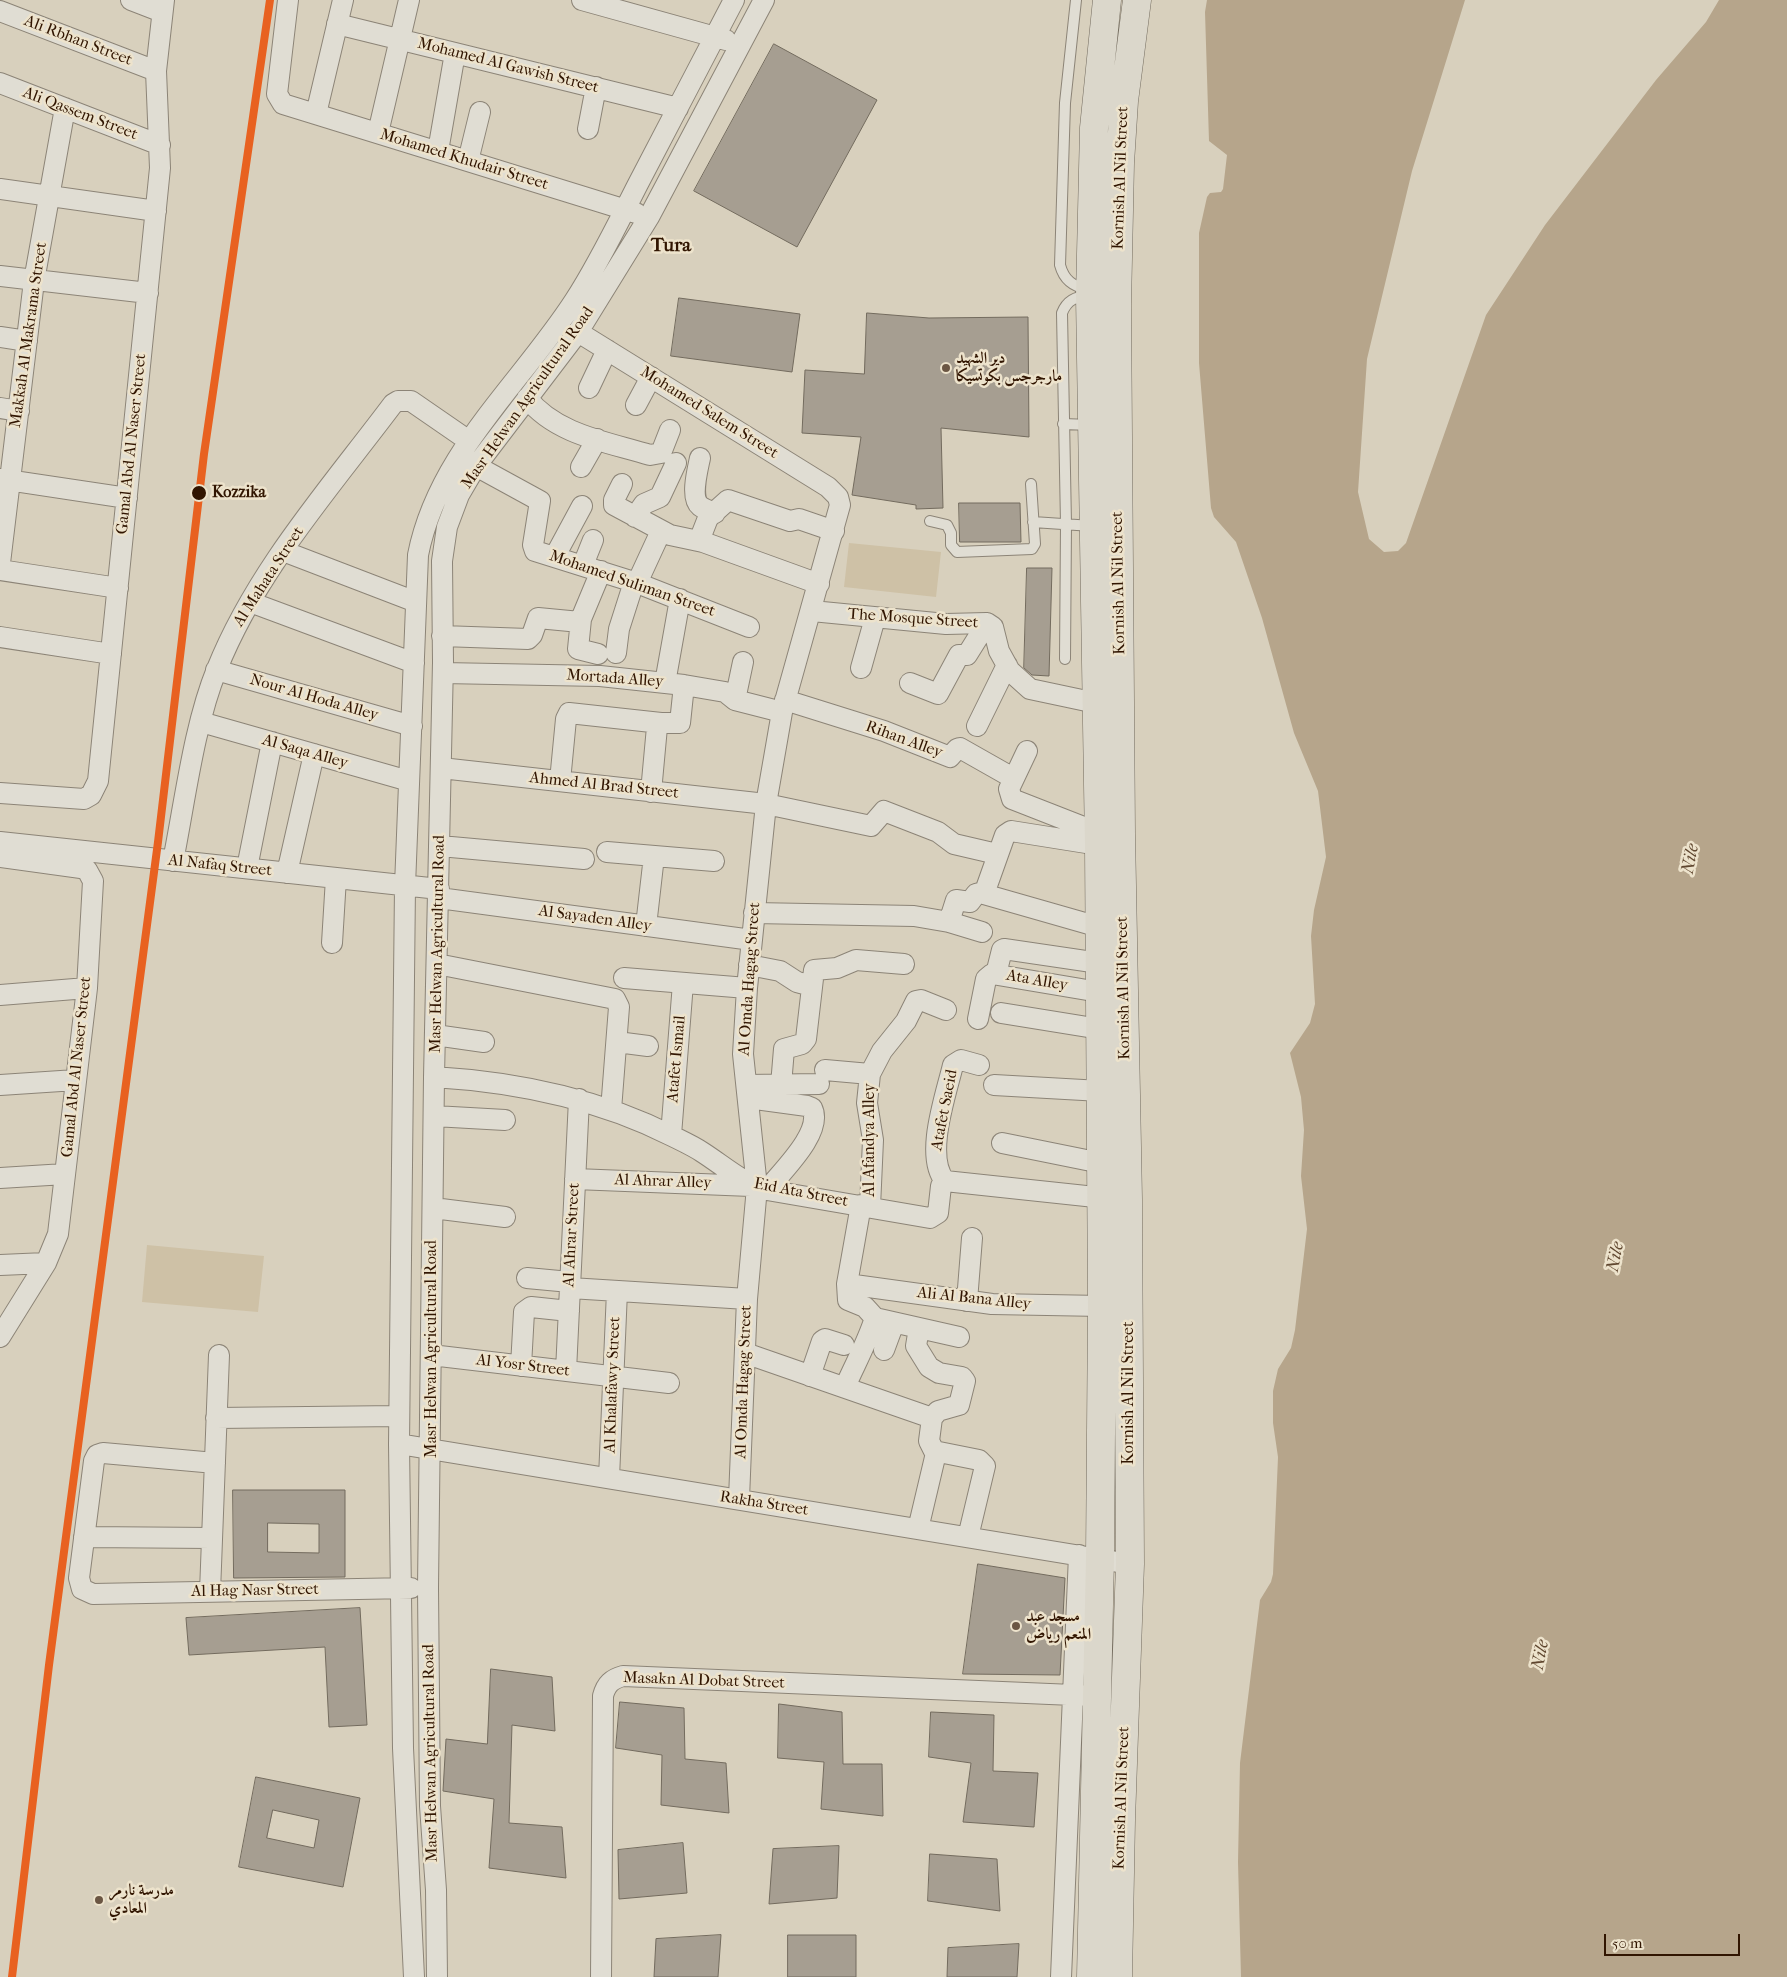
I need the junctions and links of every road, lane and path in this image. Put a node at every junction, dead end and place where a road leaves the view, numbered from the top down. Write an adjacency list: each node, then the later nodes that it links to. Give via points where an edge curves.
1 (130, 0): 11 (street)
2 (288, 0): 24 (street, Mohamed Khudair Street, via 277,94 280,101)
3 (343, 0): 13 (street)
4 (409, 0): 15 (street)
5 (582, 0): 14 (street)
6 (734, 0): 14 (street, Masr Helwan Agricultural Road)
7 (764, 0): 16 (street, Masr Helwan Agricultural Road)
8 (1076, 0): 38 (lane, via 1065,103 1060,266 1065,278)
9 (1107, 0): 38 (highway, Kornish Al Nil Street, via 1094,128)
10 (1137, 0): 182 (highway, Kornish Al Nil Street, via 1124,101 1117,305 1121,843)
11 (163, 6): 18 (street, Gamal Abd Al Naser Street)
12 (0, 11): 18 (street, Ali Rbhan Street)
13 (337, 24): 15 (street, Mohamed Al Gawish Street); 24 (street)
14 (715, 36): 16 (street); 22 (street, Masr Helwan Agricultural Road)
15 (400, 39): 17 (street, Mohamed Al Gawish Street); 26 (street)
16 (740, 44): 34 (street, Masr Helwan Agricultural Road)
17 (456, 53): 20 (street, Mohamed Al Gawish Street); 28 (street)
18 (156, 70): 27 (street, Gamal Abd Al Naser Street)
19 (0, 83): 21 (street, Ali Qassem Street)
20 (596, 87): 22 (street, Mohamed Al Gawish Street); 25 (street)
21 (65, 108): 27 (street, Ali Qassem Street); 31 (street, Makkah Al Makrama Street)
22 (678, 108): 32 (street, Masr Helwan Agricultural Road)
23 (480, 112): 29 (street)
24 (316, 114): 26 (street, Mohamed Khudair Street)
25 (588, 129)
26 (378, 133): 28 (street, Mohamed Khudair Street)
27 (160, 144): 33 (street, Gamal Abd Al Naser Street)
28 (438, 151): 29 (street, Mohamed Khudair Street)
29 (468, 160): 32 (street, Mohamed Khudair Street)
30 (0, 188): 31 (street)
31 (50, 196): 33 (street); 36 (street, Makkah Al Makrama Street)
32 (625, 209): 34 (street, Mohamed Khudair Street); 52 (street, Masr Helwan Agricultural Road, via 574,301)
33 (156, 211): 37 (street, Gamal Abd Al Naser Street)
34 (649, 217): 39 (street, Masr Helwan Agricultural Road)
35 (0, 276): 36 (street)
36 (34, 281): 37 (street); 41 (street, Makkah Al Makrama Street)
37 (148, 293): 60 (street, Gamal Abd Al Naser Street)
38 (1090, 293): 48 (lane, via 1075,298 1062,313); 49 (highway, Kornish Al Nil Street)
39 (578, 332): 42 (street, Mohamed Salem Street); 45 (street, Masr Helwan Agricultural Road)
40 (0, 337): 41 (street)
41 (27, 341): 47 (street, Makkah Al Makrama Street)
42 (607, 350): 43 (street, Mohamed Salem Street); 44 (street)
43 (651, 377): 46 (street); 61 (street, Mohamed Salem Street, via 828,487)
44 (589, 388)
45 (527, 398): 51 (street, via 552,422); 55 (street, Masr Helwan Agricultural Road)
46 (636, 405)
47 (9, 410): 57 (street, Makkah Al Makrama Street)
48 (1063, 424): 49 (lane); 67 (lane)
49 (1091, 425): 67 (highway, Kornish Al Nil Street)
50 (670, 430): 51 (street, via 664,450 656,456)
51 (597, 439): 56 (street)
52 (469, 441): 72 (street, Al Mahata Street, via 411,401 398,401); 82 (street, Masr Helwan Agricultural Road, via 434,502 423,529)
53 (700, 458): 63 (street, via 696,500 700,506)
54 (676, 462): 64 (street, via 660,497 644,504)
55 (476, 466): 73 (street, Mohamed Suliman Street, via 540,501 533,547 537,552); 88 (street, Masr Helwan Agricultural Road, via 459,495 448,527 442,561)
56 (581, 467)
57 (5, 479): 60 (street); 74 (street, Makkah Al Makrama Street)
58 (622, 484): 64 (street, via 614,505)
59 (1031, 484): 66 (lane)
60 (127, 498): 79 (street, Gamal Abd Al Naser Street)
61 (838, 498): 69 (street, Al Omda Hagag Street, via 839,512)
62 (582, 506): 73 (street)
63 (715, 513): 69 (street, via 730,500 790,521 799,520); 71 (street, via 706,521)
64 (635, 517): 68 (street)
65 (930, 521): 66 (lane, via 947,525 951,545 962,554 1032,549 1035,544)
66 (1033, 522): 67 (lane)
67 (1079, 525): 91 (lane); 101 (highway, Kornish Al Nil Street)
68 (662, 531): 71 (street); 77 (street)
69 (834, 531): 78 (street, Al Omda Hagag Street)
70 (593, 540): 75 (street)
71 (698, 541): 78 (street)
72 (283, 551): 81 (street, Al Mahata Street); 82 (street)
73 (554, 556): 75 (street, Mohamed Suliman Street)
74 (0, 563)
75 (592, 568): 77 (street, Mohamed Suliman Street); 85 (street)
76 (0, 570): 79 (street)
77 (636, 582): 80 (street, Mohamed Suliman Street); 85 (street, via 607,653 578,650)
78 (819, 584): 83 (street, Al Omda Hagag Street)
79 (118, 588): 90 (street, Gamal Abd Al Naser Street)
80 (680, 599): 87 (street, Mohamed Suliman Street); 98 (street)
81 (250, 602): 93 (street); 96 (street, Al Mahata Street)
82 (416, 602): 93 (street, Masr Helwan Agricultural Road)
83 (812, 611): 84 (street, The Mosque Street); 102 (street, Al Omda Hagag Street)
84 (875, 618): 86 (street, The Mosque Street); 95 (street)
85 (580, 622): 88 (street, via 538,618 528,639)
86 (987, 624): 94 (street, The Mosque Street, via 993,627); 99 (street, via 967,656 958,655 938,694)
87 (748, 627)
88 (442, 636): 97 (street, Masr Helwan Agricultural Road)
89 (0, 637): 90 (street)
90 (111, 654): 115 (street, Gamal Abd Al Naser Street, via 96,789 84,799)
91 (1065, 659)
92 (744, 662): 100 (street)
93 (414, 663): 105 (street, Masr Helwan Agricultural Road)
94 (1007, 665): 101 (street, The Mosque Street, via 1030,689); 106 (street)
95 (861, 668)
96 (216, 670): 103 (street, Al Mahata Street); 105 (street, Nour Al Hoda Alley)
97 (443, 673): 98 (street, Mortada Alley, via 600,676); 110 (street, Masr Helwan Agricultural Road)
98 (674, 684): 100 (street, Mortada Alley, via 725,692); 104 (street, via 680,724)
99 (910, 684)
100 (735, 700): 102 (street, Mortada Alley)
101 (1096, 703): 117 (highway, Kornish Al Nil Street)
102 (783, 706): 111 (street, Rihan Alley, via 884,731 948,756 960,748); 116 (street, Al Omda Hagag Street)
103 (201, 722): 107 (street, Al Saqa Alley); 125 (street, Al Mahata Street)
104 (661, 723): 112 (street, via 569,713 566,716); 114 (street, via 657,727)
105 (412, 726): 113 (street, Masr Helwan Agricultural Road)
106 (977, 726)
107 (272, 742): 109 (street, Al Saqa Alley); 127 (street)
108 (1027, 752): 111 (street)
109 (314, 754): 113 (street, Al Saqa Alley); 128 (street)
110 (441, 768): 112 (street, Ahmed Al Brad Street, via 506,784); 119 (street, Masr Helwan Agricultural Road)
111 (1013, 778): 117 (street, via 1009,789 1012,799)
112 (560, 781): 114 (street, Ahmed Al Brad Street)
113 (409, 782): 130 (street, Masr Helwan Agricultural Road)
114 (650, 792): 116 (street, Ahmed Al Brad Street)
115 (0, 793)
116 (766, 804): 121 (street, Ahmed Al Brad Street, via 871,826 876,823 874,810 884,811 938,832 954,844); 133 (street, Al Omda Hagag Street)
117 (1099, 839): 121 (street, via 1015,830 1005,835); 136 (highway, Kornish Al Nil Street)
118 (0, 842): 125 (street, Al Nafaq Street)
119 (440, 846): 124 (street); 131 (street, Masr Helwan Agricultural Road)
120 (607, 852): 122 (street)
121 (997, 854): 132 (street)
122 (654, 856): 126 (street); 135 (street)
123 (0, 857): 148 (street, Gamal Abd Al Naser Street, via 81,868 91,875)
124 (584, 859)
125 (173, 861): 127 (street, Al Nafaq Street)
126 (714, 861)
127 (247, 868): 128 (street, Al Nafaq Street)
128 (286, 873): 129 (street, Al Nafaq Street)
129 (336, 878): 130 (street, Al Nafaq Street); 139 (street)
130 (404, 886): 131 (street, Al Nafaq Street); 212 (street, Masr Helwan Agricultural Road)
131 (439, 894): 135 (street, Al Sayaden Alley); 140 (street, Masr Helwan Agricultural Road)
132 (984, 894): 134 (street, via 977,893 970,902 956,900); 136 (street)
133 (754, 912): 134 (street, via 914,916); 138 (street, Al Omda Hagag Street)
134 (949, 922): 137 (street)
135 (646, 926): 138 (street, Al Sayaden Alley)
136 (1099, 927): 142 (highway, Kornish Al Nil Street)
137 (982, 932)
138 (752, 940): 143 (street, Al Omda Hagag Street)
139 (332, 943)
140 (437, 964): 156 (street, Masr Helwan Agricultural Road); 158 (street, via 611,996 619,1007)
141 (904, 964): 147 (street, via 856,960 836,968 816,969)
142 (1099, 964): 144 (street, via 1004,949); 150 (highway, Kornish Al Nil Street)
143 (749, 965): 147 (street, via 780,971 797,982); 149 (street, Al Omda Hagag Street)
144 (996, 974): 150 (street, Ata Alley); 154 (street, Ata Alley, via 986,979)
145 (624, 978): 146 (street)
146 (683, 983): 149 (street); 173 (street, Atafet Ismail)
147 (812, 986): 165 (street, via 806,1039 802,1044 784,1048)
148 (87, 988): 151 (street); 163 (street, Gamal Abd Al Naser Street)
149 (747, 988): 168 (street, Al Omda Hagag Street, via 743,1054)
150 (1100, 992): 155 (highway, Kornish Al Nil Street)
151 (0, 995)
152 (946, 1010): 161 (street, Al Afandya Alley, via 917,1000)
153 (1001, 1013): 155 (street)
154 (978, 1019)
155 (1100, 1029): 167 (highway, Kornish Al Nil Street)
156 (435, 1035): 157 (street); 162 (street, Masr Helwan Agricultural Road)
157 (484, 1042)
158 (617, 1042): 159 (street); 170 (street)
159 (648, 1046)
160 (979, 1065): 179 (street, Atafet Saeid, via 961,1060 953,1065 938,1129 936,1160)
161 (870, 1074): 165 (street, via 822,1077); 183 (street, Al Afandya Alley)
162 (434, 1077): 169 (street, Eid Ata Street, via 512,1084); 171 (street, Masr Helwan Agricultural Road)
163 (76, 1080): 164 (street); 176 (street, Gamal Abd Al Naser Street)
164 (0, 1085)
165 (781, 1085): 168 (street)
166 (994, 1085): 167 (street)
167 (1101, 1091): 175 (highway, Kornish Al Nil Street)
168 (748, 1092): 180 (street, Al Omda Hagag Street); 180 (street, via 807,1106 814,1113 807,1142)
169 (579, 1099): 170 (street, Eid Ata Street); 178 (street, Al Ahrar Street)
170 (611, 1110): 173 (street, Eid Ata Street)
171 (434, 1116): 172 (street); 184 (street, Masr Helwan Agricultural Road)
172 (505, 1120)
173 (671, 1135): 180 (street, Eid Ata Street)
174 (1002, 1143): 175 (street)
175 (1101, 1163): 181 (highway, Kornish Al Nil Street)
176 (65, 1174): 177 (street); 187 (street, Gamal Abd Al Naser Street, via 58,1234)
177 (0, 1178)
178 (575, 1179): 180 (street, Al Ahrar Alley); 190 (street, Al Ahrar Street)
179 (945, 1181): 181 (street); 183 (street, Eid Ata Street, via 934,1218)
180 (758, 1188): 183 (street, Eid Ata Street); 193 (street, Al Omda Hagag Street)
181 (1101, 1198): 182 (street); 195 (highway, Kornish Al Nil Street)
182 (1128, 1199): 226 (highway, Kornish Al Nil Street)
183 (865, 1206): 192 (street, Al Afandya Alley)
184 (433, 1208): 185 (street); 205 (street, Masr Helwan Agricultural Road)
185 (505, 1217)
186 (972, 1238): 194 (street)
187 (46, 1263): 188 (street); 199 (street, Gamal Abd Al Naser Street)
188 (0, 1265)
189 (526, 1278): 190 (street)
190 (570, 1285): 191 (street); 196 (street, Al Ahrar Street)
191 (617, 1291): 193 (street); 209 (street, Al Khalafawy Street)
192 (848, 1292): 194 (street, Ali Al Bana Alley); 197 (street)
193 (747, 1299): 203 (street, Al Omda Hagag Street)
194 (967, 1301): 195 (street, Ali Al Bana Alley)
195 (1102, 1306): 225 (highway, Kornish Al Nil Street)
196 (569, 1311): 206 (street, via 531,1307 524,1312); 207 (street, Al Ahrar Street)
197 (884, 1320): 198 (street); 202 (street); 211 (street, via 861,1351)
198 (919, 1328): 200 (street); 214 (street, via 916,1346 929,1368 964,1379 968,1404 935,1412)
199 (0, 1337)
200 (960, 1337)
201 (844, 1345): 208 (street, via 825,1338)
202 (884, 1350)
203 (745, 1353): 208 (street); 220 (street, Al Omda Hagag Street)
204 (219, 1355): 213 (street)
205 (431, 1355): 206 (street, Al Yosr Street); 216 (street, Masr Helwan Agricultural Road)
206 (521, 1366): 207 (street, Al Yosr Street)
207 (566, 1371): 209 (street, Al Yosr Street)
208 (810, 1376): 211 (street)
209 (614, 1377): 210 (street, Al Yosr Street); 219 (street, Al Khalafawy Street)
210 (669, 1383)
211 (845, 1388): 214 (street)
212 (399, 1416): 213 (street); 215 (street, Masr Helwan Agricultural Road)
213 (216, 1418): 218 (street)
214 (932, 1418): 217 (street, via 929,1441)
215 (398, 1444): 216 (street, Rakha Street); 227 (street, Masr Helwan Agricultural Road)
216 (431, 1449): 219 (street, Rakha Street); 228 (street, Masr Helwan Agricultural Road)
217 (936, 1453): 221 (street); 223 (street, via 984,1463)
218 (215, 1463): 222 (street, via 97,1455); 224 (street)
219 (609, 1478): 220 (street, Rakha Street)
220 (739, 1499): 221 (street, Rakha Street)
221 (918, 1529): 223 (street, Rakha Street)
222 (84, 1537): 224 (street); 229 (street, Al Hag Nasr Street, via 79,1578 82,1589 93,1594)
223 (968, 1537): 225 (street, Rakha Street)
224 (212, 1538): 229 (street)
225 (1090, 1557): 226 (street, Rakha Street); 230 (highway, Kornish Al Nil Street)
226 (1130, 1564): 231 (highway, Kornish Al Nil Street)
227 (399, 1588): 228 (street, Al Hag Nasr Street); 229 (street, Al Hag Nasr Street); 232 (street, Masr Helwan Agricultural Road)
228 (428, 1588): 233 (street, Masr Helwan Agricultural Road, via 430,1806 436,1890)
229 (210, 1592)
230 (1084, 1696): 231 (highway, Kornish Al Nil Street); 234 (street, Masakn Al Dobat Street, via 616,1678 610,1682 603,1696); 235 (street)
231 (1108, 1819): 236 (highway, Kornish Al Nil Street); 237 (highway, Kornish Al Nil Street)
232 (414, 1977)
233 (437, 1977)
234 (601, 1977)
235 (1062, 1977)
236 (1091, 1977)
237 (1118, 1977)

